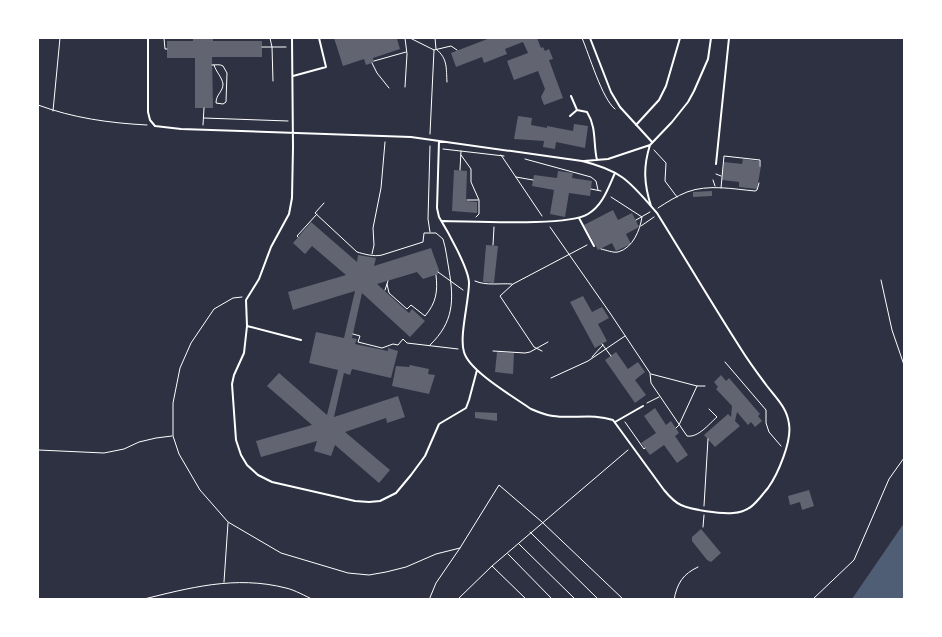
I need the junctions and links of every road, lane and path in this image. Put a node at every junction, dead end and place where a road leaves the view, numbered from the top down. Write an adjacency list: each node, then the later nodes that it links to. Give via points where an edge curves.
1 (60, 38): 33 (path)
2 (148, 38): 38 (lane, via 148,112)
3 (164, 38): 17 (path)
4 (270, 38): 14 (path)
5 (292, 38): 15 (lane)
6 (319, 38): 24 (lane, via 326,67)
7 (405, 38): 20 (path)
8 (410, 38): 18 (path)
9 (435, 38): 18 (path)
10 (590, 38): 37 (lane, via 611,92)
11 (680, 38): 37 (lane, via 659,100)
12 (711, 38): 43 (lane, via 708,59 694,91 678,115)
13 (729, 38): 56 (lane)
14 (272, 47): 15 (path); 16 (path); 25 (path)
15 (292, 47): 24 (lane)
16 (262, 48)
17 (167, 49)
18 (436, 50): 19 (path, via 451,46); 26 (path, via 446,63)
19 (457, 50)
20 (406, 52): 21 (path); 27 (path)
21 (374, 61)
22 (372, 63): 28 (path)
23 (213, 65): 23 (path, via 223,66 227,72 226,102 223,104 216,103 223,84)
24 (292, 76): 36 (lane)
25 (273, 81)
26 (447, 82)
27 (405, 87)
28 (389, 88)
29 (571, 96): 32 (lane)
30 (38, 105): 33 (path)
31 (204, 108): 35 (path)
32 (577, 110): 34 (lane); 53 (lane, via 587,112 591,119)
33 (53, 111): 38 (path, via 108,123)
34 (570, 116)
35 (204, 118): 36 (path); 39 (path)
36 (293, 121): 40 (lane)
37 (636, 125): 43 (lane)
38 (155, 126): 39 (lane)
39 (203, 130): 40 (lane)
40 (293, 134): 41 (lane); 104 (lane, via 289,214 246,300)
41 (386, 136): 42 (lane); 91 (path)
42 (440, 141): 45 (lane); 46 (lane)
43 (652, 142): 44 (lane)
44 (650, 145): 53 (lane); 74 (lane, via 645,180)
45 (439, 149): 47 (path); 80 (lane, via 437,208)
46 (500, 150): 49 (path); 54 (lane)
47 (461, 151): 48 (path); 49 (path)
48 (461, 155): 58 (path); 72 (path, via 470,169 471,182)
49 (500, 155): 50 (path); 62 (path)
50 (507, 156)
51 (524, 158): 69 (path, via 591,177 596,181)
52 (737, 158): 55 (path); 57 (path, via 760,160); 61 (path, via 724,156)
53 (597, 160): 54 (lane)
54 (582, 162): 59 (lane)
55 (740, 162)
56 (716, 164)
57 (760, 166)
58 (460, 170)
59 (615, 172): 70 (lane); 74 (lane, via 630,183)
60 (716, 174): 61 (path)
61 (722, 176): 67 (path)
62 (515, 177): 63 (path); 83 (path)
63 (533, 180)
64 (713, 180): 66 (path)
65 (759, 183): 67 (path, via 757,190)
66 (715, 188): 67 (path); 74 (path, via 688,192)
67 (721, 188)
68 (591, 189): 69 (path)
69 (598, 190): 70 (path)
70 (606, 193): 77 (path); 78 (lane, via 596,207)
71 (467, 200): 72 (path)
72 (479, 200): 81 (path, via 479,214)
73 (324, 203): 75 (path)
74 (653, 209): 76 (lane); 77 (path)
75 (317, 214): 85 (path); 91 (path, via 356,252)
76 (658, 215): 84 (path); 136 (lane, via 741,349 784,407 790,430)
77 (642, 216): 79 (path); 84 (path)
78 (578, 218): 83 (lane); 86 (lane)
79 (636, 220)
80 (442, 221): 81 (lane); 94 (lane)
81 (472, 221): 82 (lane)
82 (494, 221): 83 (lane); 87 (path)
83 (546, 222): 90 (path)
84 (640, 226): 89 (path, via 632,244 617,252)
85 (298, 237)
86 (591, 243): 88 (lane); 90 (path)
87 (493, 245)
88 (594, 246)
89 (601, 250)
90 (569, 254): 99 (path); 106 (path)
91 (372, 255): 96 (path, via 423,242 424,233 436,233 444,242)
92 (438, 272): 96 (path)
93 (436, 275): 102 (path, via 437,291 432,306 425,316)
94 (468, 278): 99 (path, via 485,284); 101 (lane)
95 (388, 280): 98 (path)
96 (451, 280): 101 (path); 109 (path, via 449,317)
97 (881, 280): 118 (path)
98 (387, 284): 100 (path); 102 (path, via 389,293 407,309 411,305)
99 (513, 284): 110 (path, via 500,296)
100 (385, 290)
101 (468, 292): 112 (lane)
102 (418, 311): 103 (path)
103 (416, 313)
104 (247, 326): 107 (lane); 119 (lane, via 244,353 232,384 236,440 247,465 272,482 356,501 380,501 396,493 425,456 439,424 466,408)
105 (353, 334): 109 (path, via 360,336 358,342 382,348 398,345 403,339 407,343)
106 (626, 336): 111 (path); 120 (path)
107 (302, 340)
108 (548, 342): 110 (path)
109 (430, 345): 112 (path)
110 (536, 349): 113 (path, via 525,353); 114 (path)
111 (606, 349): 115 (path); 116 (path); 116 (path, via 603,345)
112 (464, 350): 119 (lane)
113 (493, 351)
114 (542, 352)
115 (611, 356)
116 (588, 361): 121 (path)
117 (725, 362): 136 (path, via 766,410 769,432)
118 (904, 365)
119 (477, 370): 128 (lane, via 530,409 551,416 597,416)
120 (650, 373): 122 (path); 124 (path, via 650,383)
121 (551, 378)
122 (697, 386): 123 (path); 129 (path)
123 (705, 386)
124 (659, 396): 125 (path); 129 (path)
125 (644, 406): 127 (lane)
126 (709, 408): 129 (path, via 717,417 700,432 689,437)
127 (622, 418): 128 (lane); 134 (path)
128 (615, 422): 133 (lane)
129 (679, 425): 130 (path)
130 (676, 428)
131 (173, 436): 135 (path, via 104,453)
132 (708, 439): 138 (path)
133 (632, 446): 138 (lane, via 672,500); 140 (path)
134 (645, 448)
135 (38, 450)
136 (785, 450): 138 (lane, via 770,484 748,510 730,513)
137 (904, 458): 158 (path, via 888,479 854,560)
138 (704, 511): 141 (path)
139 (228, 522): 147 (path)
140 (542, 522): 142 (path); 150 (path, via 499,485 440,576); 156 (path)
141 (703, 527)
142 (530, 532): 143 (path); 155 (path)
143 (518, 543): 144 (path); 154 (path)
144 (507, 553): 145 (path); 153 (path)
145 (492, 566): 151 (path); 152 (path)
146 (698, 567): 157 (path, via 682,577)
147 (224, 582): 148 (path); 149 (path, via 254,582 287,588)
148 (140, 600)
149 (314, 600)
150 (429, 600)
151 (457, 600)
152 (528, 600)
153 (553, 600)
154 (576, 600)
155 (599, 600)
156 (624, 600)
157 (674, 600)
158 (812, 600)

